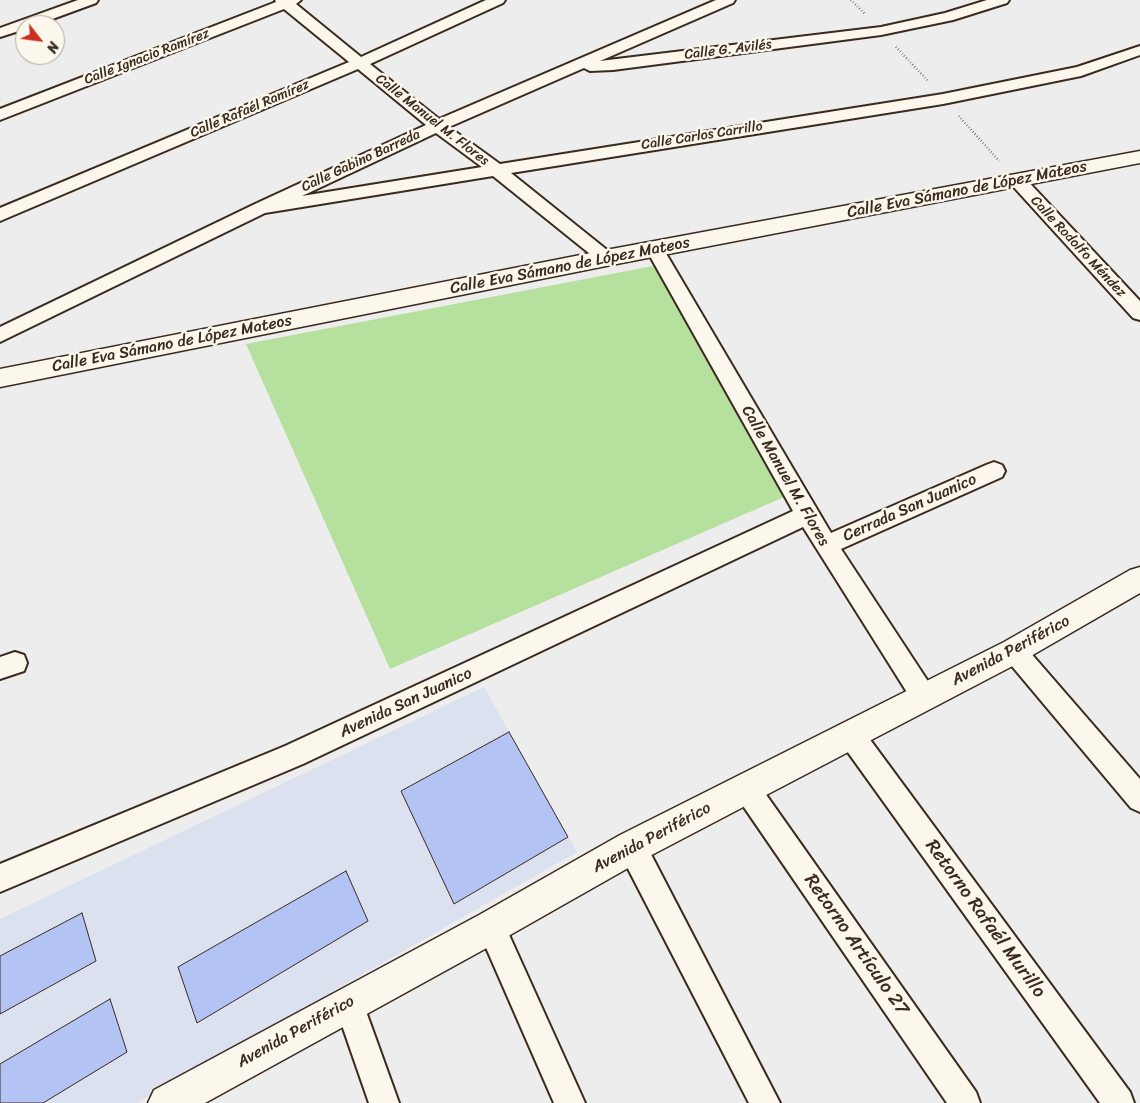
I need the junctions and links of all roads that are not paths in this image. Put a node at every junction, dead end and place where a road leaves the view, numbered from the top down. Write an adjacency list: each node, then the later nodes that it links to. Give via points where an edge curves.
1 (88, 0): 6 (street)
2 (498, 0): 8 (street, Calle Rafaél Ramírez)
3 (728, 0): 9 (street, Calle Gabino Barreda)
4 (1002, 0): 9 (street, Calle G. Avilés, via 948,17 881,31 613,65)
5 (288, 1): 8 (street, Calle Manuel M. Flores); 10 (street, Calle Ignacio Ramírez)
6 (0, 33)
7 (1140, 50): 13 (street, Calle Carlos Carrillo, via 1081,71 970,94)
8 (359, 63): 11 (street, Calle Manuel M. Flores); 16 (street, Calle Rafaél Ramírez)
9 (574, 67): 11 (street, Calle Gabino Barreda)
10 (0, 115)
11 (437, 126): 13 (street, Calle Manuel M. Flores); 15 (street, Calle Gabino Barreda)
12 (1140, 157): 14 (street, Calle Eva Sámano de López Mateos)
13 (495, 169): 15 (street, Calle Carlos Carrillo); 18 (street, Calle Manuel M. Flores)
14 (1017, 180): 17 (street, Calle Eva Sámano de López Mateos); 19 (street, Calle Rodolfo Méndez)
15 (261, 208): 20 (street, Calle Gabino Barreda)
16 (0, 215)
17 (655, 249): 18 (street, Calle Eva Sámano de López Mateos); 23 (street, Calle Manuel M. Flores)
18 (606, 258): 21 (street, Calle Eva Sámano de López Mateos)
19 (1140, 313)
20 (0, 335)
21 (0, 378)
22 (994, 471): 24 (street, Cerrada San Juanico)
23 (807, 515): 24 (street, Calle Manuel M. Flores); 32 (street, Avenida San Juanico, via 294,755)
24 (826, 545): 27 (street, Calle Manuel M. Flores)
25 (1140, 579): 26 (street, Avenida Periférico)
26 (1014, 650): 27 (street, Avenida Periférico); 30 (street)
27 (924, 697): 28 (street, Avenida Periférico)
28 (852, 735): 29 (street, Avenida Periférico); 40 (street, Retorno Rafaél Murillo)
29 (746, 788): 31 (street, Avenida Periférico); 39 (street, Retorno Artículo 27)
30 (1140, 799)
31 (632, 847): 33 (street, Avenida Periférico); 38 (street)
32 (0, 878)
33 (490, 927): 34 (street, Avenida Periférico); 37 (street)
34 (349, 1002): 35 (street, Avenida Periférico); 36 (street)
35 (166, 1103)
36 (384, 1103)
37 (570, 1103)
38 (765, 1103)
39 (965, 1103)
40 (1119, 1103)

